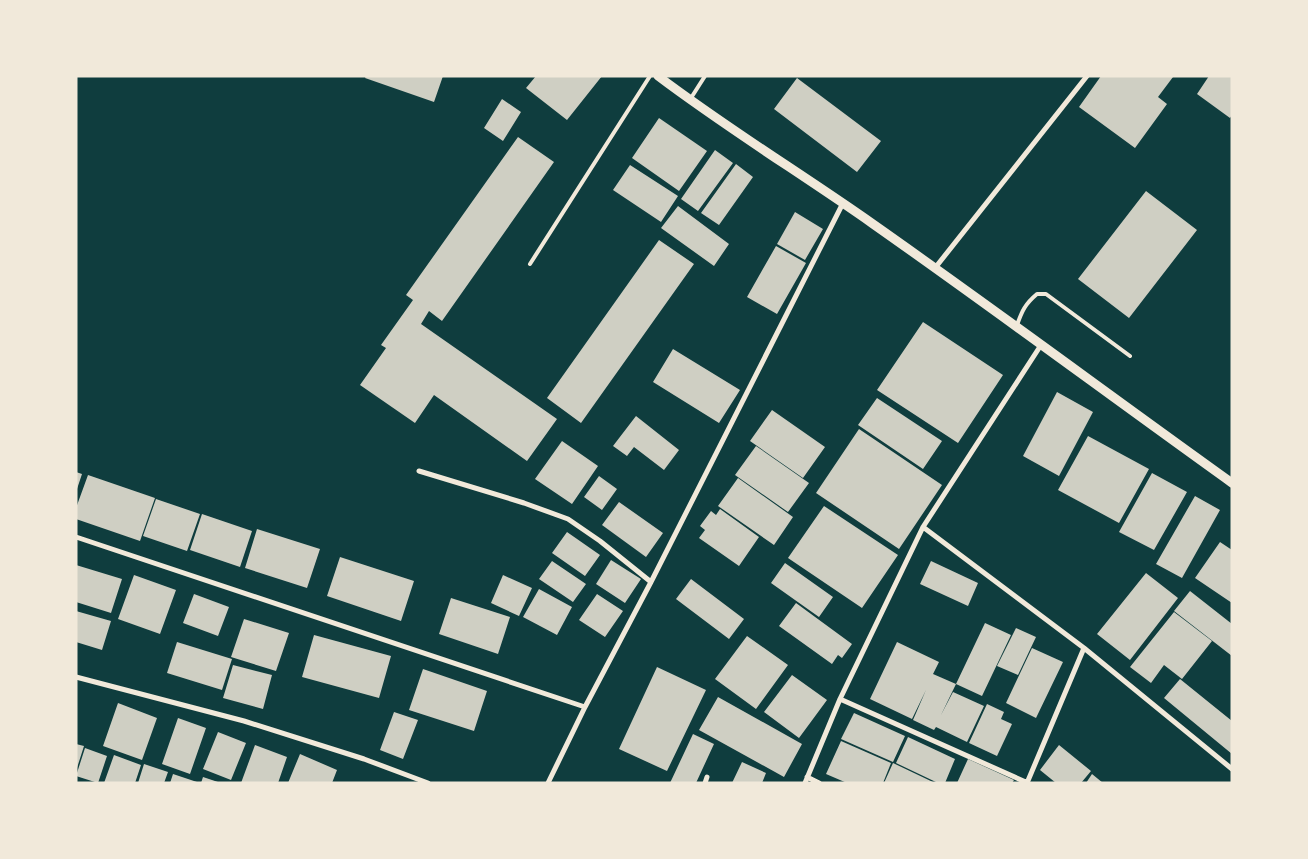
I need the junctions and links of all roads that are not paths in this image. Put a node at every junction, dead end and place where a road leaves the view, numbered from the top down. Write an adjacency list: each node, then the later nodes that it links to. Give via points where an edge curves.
1 (650, 76): 7 (lane)
2 (658, 76): 5 (street)
3 (705, 76): 5 (lane)
4 (1087, 76): 8 (street)
5 (690, 100): 6 (street)
6 (843, 203): 8 (street); 16 (street)
7 (530, 264)
8 (935, 268): 9 (street)
9 (1016, 327): 10 (street); 11 (lane, via 1030,300 1037,294 1046,294)
10 (1041, 345): 13 (street); 14 (street)
11 (1130, 356)
12 (419, 471): 16 (street, via 568,519)
13 (1232, 483)
14 (923, 526): 17 (street); 19 (street)
15 (76, 537): 20 (street)
16 (651, 582): 20 (street)
17 (1084, 648): 21 (street); 26 (street)
18 (76, 677): 23 (street, via 244,721)
19 (840, 699): 22 (street); 26 (street)
20 (585, 707): 24 (street)
21 (1232, 769)
22 (806, 780): 25 (street)
23 (428, 783)
24 (548, 783)
25 (819, 783)
26 (1027, 783)

